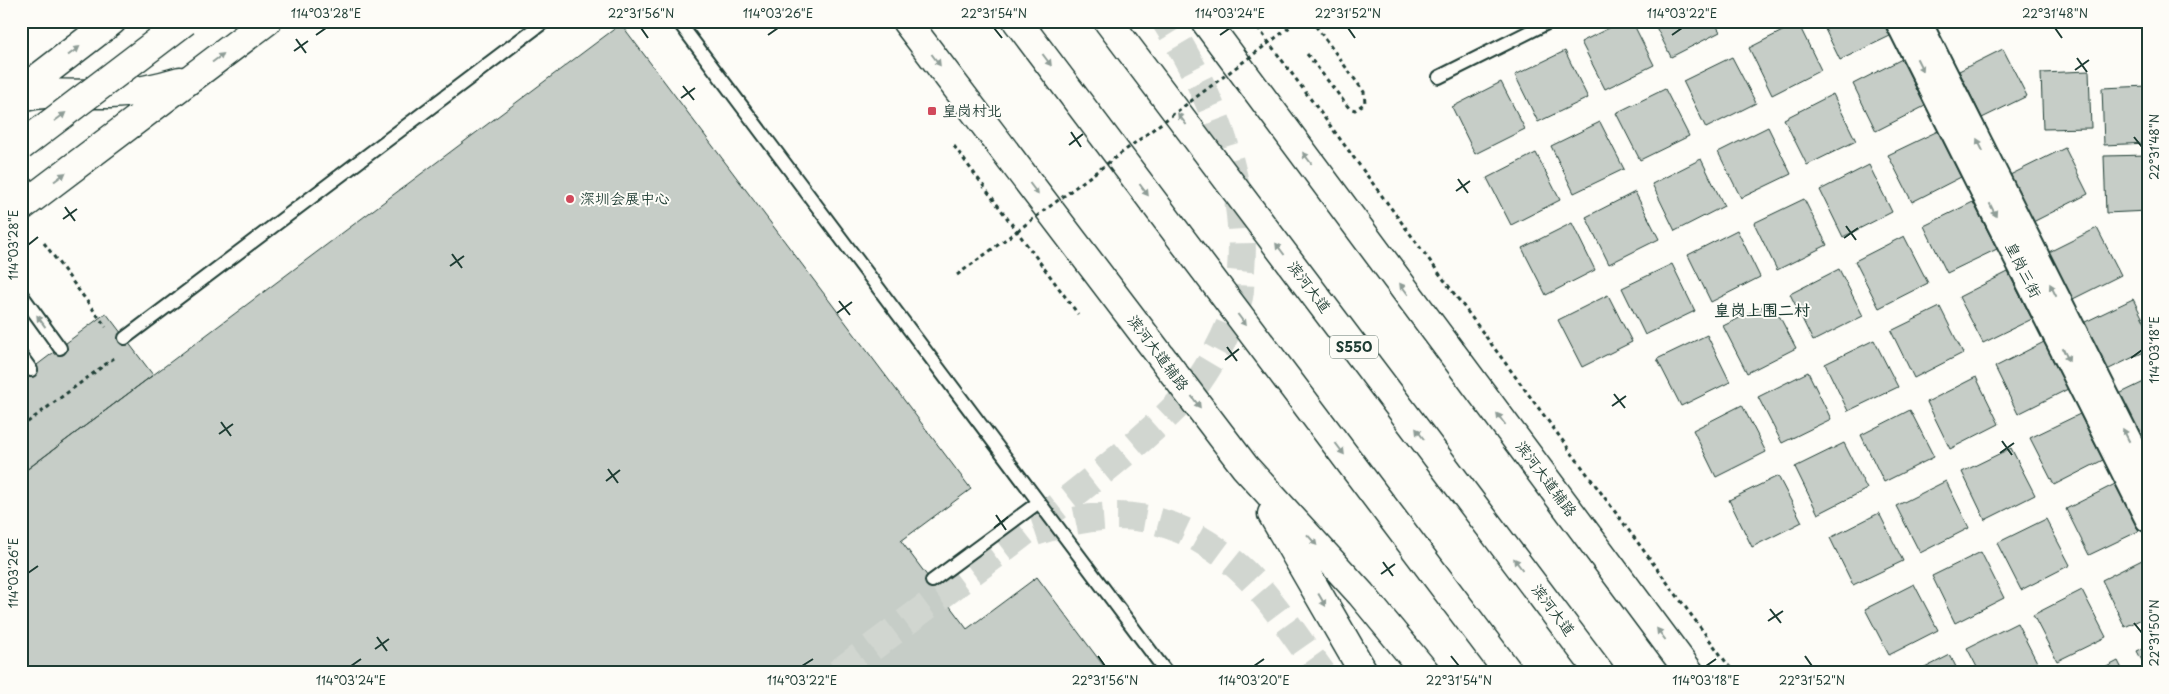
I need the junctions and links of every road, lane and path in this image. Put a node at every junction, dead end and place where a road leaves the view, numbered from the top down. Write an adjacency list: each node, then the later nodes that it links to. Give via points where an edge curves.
1 (112, 21): 19 (main road, one-way to 1)
2 (185, 21): 21 (main road, one-way to 2, bridge)
3 (267, 21): 17 (main road, one-way to 3)
4 (545, 21): 30 (lane)
5 (678, 21): 38 (lane)
6 (906, 21): 36 (main road, 滨河大道辅路, one-way to 36)
7 (1017, 21): 44 (main road, one-way to 44)
8 (1108, 21): 45 (main road, 滨河大道 / S550, one-way to 8)
9 (1205, 21): 46 (main road, 滨河大道辅路, one-way to 9)
10 (1253, 21): 47 (path)
11 (1298, 21): 24 (path, bridge)
12 (1312, 21): 16 (path, via 1364,92 1365,103 1355,110 1349,108)
13 (1551, 21): 18 (lane)
14 (1898, 21): 39 (street, 皇岗三街, one-way to 39)
15 (1918, 21): 37 (street, 皇岗三街, one-way to 15)
16 (1307, 54)
17 (193, 77): 20 (main road, via 133,92 45,93); 23 (main road, one-way to 17)
18 (1439, 77)
19 (21, 91)
20 (21, 98)
21 (21, 146)
22 (954, 146): 24 (path)
23 (21, 207)
24 (1017, 231): 26 (path); 28 (path)
25 (44, 243): 29 (path)
26 (957, 275)
27 (21, 294): 31 (lane, one-way to 27)
28 (1078, 314)
29 (109, 331)
30 (125, 338)
31 (60, 348)
32 (21, 356): 34 (lane)
33 (116, 357): 35 (path)
34 (31, 370)
35 (21, 427)
36 (1245, 467): 42 (main road, one-way to 42); 43 (main road, 滨河大道辅路, one-way to 43, via 1360,594)
37 (2148, 479)
38 (1039, 502): 40 (lane); 41 (lane)
39 (2148, 519)
40 (932, 582)
41 (1167, 673)
42 (1364, 673)
43 (1426, 673)
44 (1509, 673)
45 (1600, 673)
46 (1690, 673)
47 (1734, 673)

